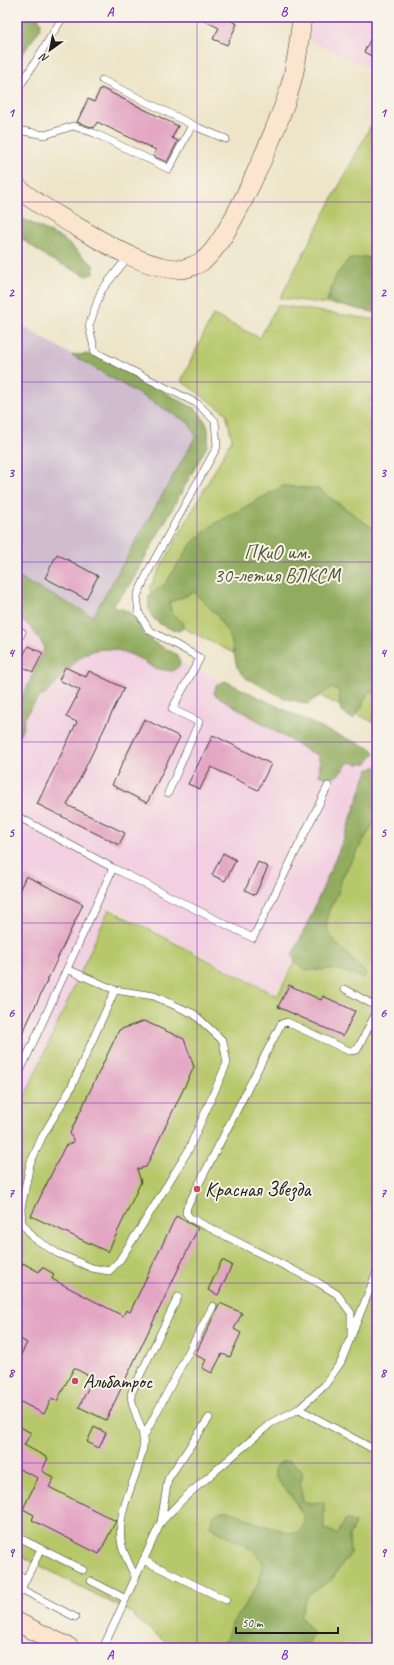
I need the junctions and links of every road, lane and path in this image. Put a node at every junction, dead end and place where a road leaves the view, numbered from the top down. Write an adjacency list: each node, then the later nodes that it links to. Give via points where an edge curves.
1 (63, 17): 4 (lane)
2 (302, 17): 9 (main road, via 298,56 288,95 263,156 217,247 201,262 181,269 158,266)
3 (102, 80): 5 (lane)
4 (17, 91)
5 (192, 125): 6 (lane, via 169,170 94,133 73,126 45,135); 7 (lane)
6 (17, 130)
7 (226, 139)
8 (17, 188): 9 (main road, via 93,236)
9 (130, 255): 13 (lane, via 102,291 88,326 95,352 198,404 215,421 217,447 137,596 139,613 149,630 200,658 172,709 199,722)
10 (17, 630): 11 (lane, via 22,632)
11 (17, 642)
12 (328, 786): 15 (lane, via 253,938)
13 (168, 793)
14 (17, 816): 15 (lane)
15 (113, 868): 16 (lane)
16 (67, 969): 18 (lane); 21 (lane)
17 (345, 989): 19 (lane)
18 (116, 990): 18 (lane, via 71,1088 42,1137 30,1164 21,1208 22,1223 34,1238 57,1253 92,1268 109,1271 143,1224 188,1151 227,1063 223,1041 194,1014 154,996)
19 (377, 1007)
20 (377, 1011): 25 (lane, via 357,1050 349,1051 287,1022 281,1024 186,1213 190,1218 337,1294 351,1313)
21 (17, 1078)
22 (377, 1270): 25 (lane)
23 (178, 1297): 28 (lane, via 131,1394)
24 (212, 1306): 28 (lane)
25 (351, 1338): 26 (lane, via 341,1362 326,1385)
26 (299, 1409): 29 (lane); 30 (lane, via 271,1423 184,1498)
27 (209, 1418): 30 (lane, via 168,1479)
28 (143, 1438): 36 (lane, via 143,1447 122,1515 121,1533 122,1546)
29 (377, 1451)
30 (161, 1522): 33 (lane)
31 (18, 1537): 32 (lane)
32 (42, 1549): 34 (lane); 37 (lane)
33 (144, 1560): 36 (lane); 42 (lane)
34 (83, 1570)
35 (17, 1574): 37 (lane)
36 (136, 1578): 41 (lane)
37 (26, 1579): 39 (lane)
38 (91, 1581): 41 (lane)
39 (21, 1589): 40 (lane); 43 (lane)
40 (17, 1597)
41 (126, 1599): 46 (lane)
42 (226, 1600)
43 (75, 1616)
44 (17, 1622): 45 (main road)
45 (70, 1648)
46 (103, 1648)

